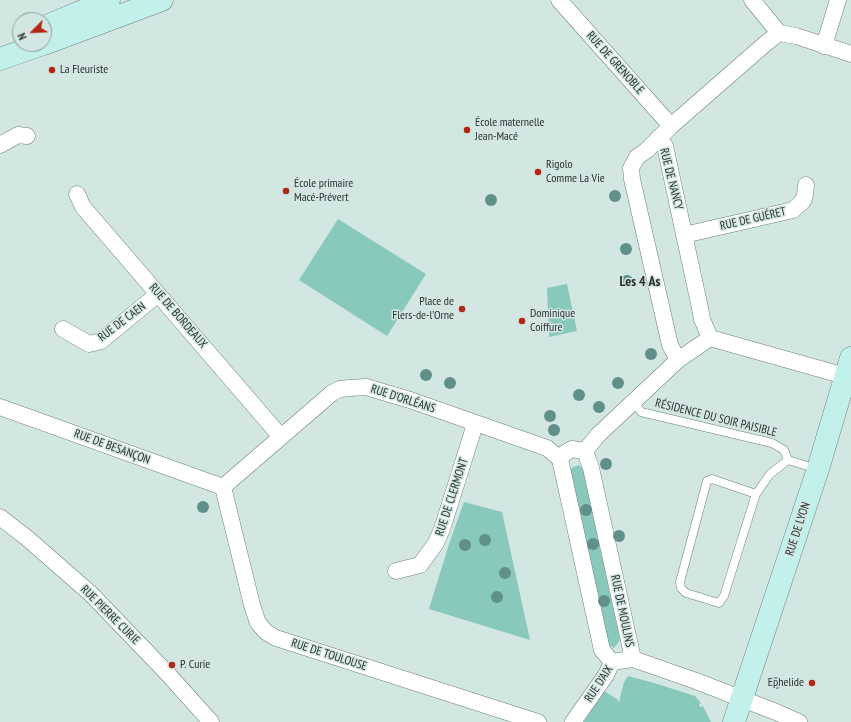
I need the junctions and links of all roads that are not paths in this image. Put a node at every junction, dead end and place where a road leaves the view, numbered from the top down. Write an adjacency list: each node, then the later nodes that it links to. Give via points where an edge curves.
1 (109, 0): 6 (street)
2 (162, 0): 8 (street)
3 (559, 0): 15 (street, RUE DE GRENOBLE)
4 (752, 0): 7 (street)
5 (838, 0): 10 (street)
6 (52, 23)
7 (779, 33): 10 (street); 15 (street)
8 (52, 41)
9 (12, 42): 11 (street)
10 (824, 46): 13 (street)
11 (0, 47)
12 (21, 52): 14 (street)
13 (851, 54)
14 (0, 59)
15 (671, 126): 17 (street)
16 (27, 136): 18 (street, via 18,135)
17 (658, 138): 21 (street, RUE DE NANCY, via 665,146); 25 (street, RUE DE NANCY, via 637,157 631,168 670,345)
18 (0, 145)
19 (806, 185): 21 (street, RUE DE GUÉRET, via 802,201 793,210)
20 (77, 194): 22 (street, RUE DE BORDEAUX, via 83,207)
21 (684, 235): 24 (street, RUE DE NANCY, via 702,320)
22 (158, 294): 23 (street, RUE DE CAEN, via 101,341 89,344); 30 (street, RUE DE BORDEAUX)
23 (63, 329)
24 (710, 338): 25 (street); 26 (street)
25 (678, 360): 27 (street)
26 (848, 367): 34 (street, RUE DE LYON)
27 (634, 402): 31 (street, via 598,435); 33 (lane, RÉSIDENCE DU SOIR PAISIBLE, via 642,412 772,443 784,450)
28 (0, 407): 35 (street, RUE DE BESANÇON)
29 (474, 423): 30 (street, RUE D'ORLÉANS, via 366,387 340,389 332,393); 32 (street, RUE D'ORLÉANS, via 547,448); 38 (street, RUE DE CLERMONT, via 445,522 436,542 420,565)
30 (281, 437): 35 (street, RUE D'ORLÉANS)
31 (585, 451): 32 (street, via 572,449); 39 (street, RUE DE MOULINS, via 591,468)
32 (560, 459): 40 (street, RUE DE MOULINS, via 602,650)
33 (788, 460): 34 (lane); 36 (lane, via 770,474)
34 (818, 469): 41 (street, RUE DE LYON)
35 (223, 487): 43 (street, RUE DE TOULOUSE, via 253,610 258,623 266,632 276,638)
36 (756, 494): 36 (lane, via 724,596 719,603 686,593 680,582 707,481 712,479)
37 (0, 517): 42 (street, RUE PIERRE CURIE, via 28,538 91,594)
38 (396, 571)
39 (633, 659): 40 (street, RUE D'AIX); 41 (street, RUE DE MOULINS)
40 (612, 662): 44 (street, RUE D'AIX, via 606,675)
41 (741, 699): 45 (street, RUE DE LYON); 46 (street, RUE DE MOULINS)
42 (211, 722)
43 (538, 722)
44 (573, 722)
45 (734, 722)
46 (798, 722)

